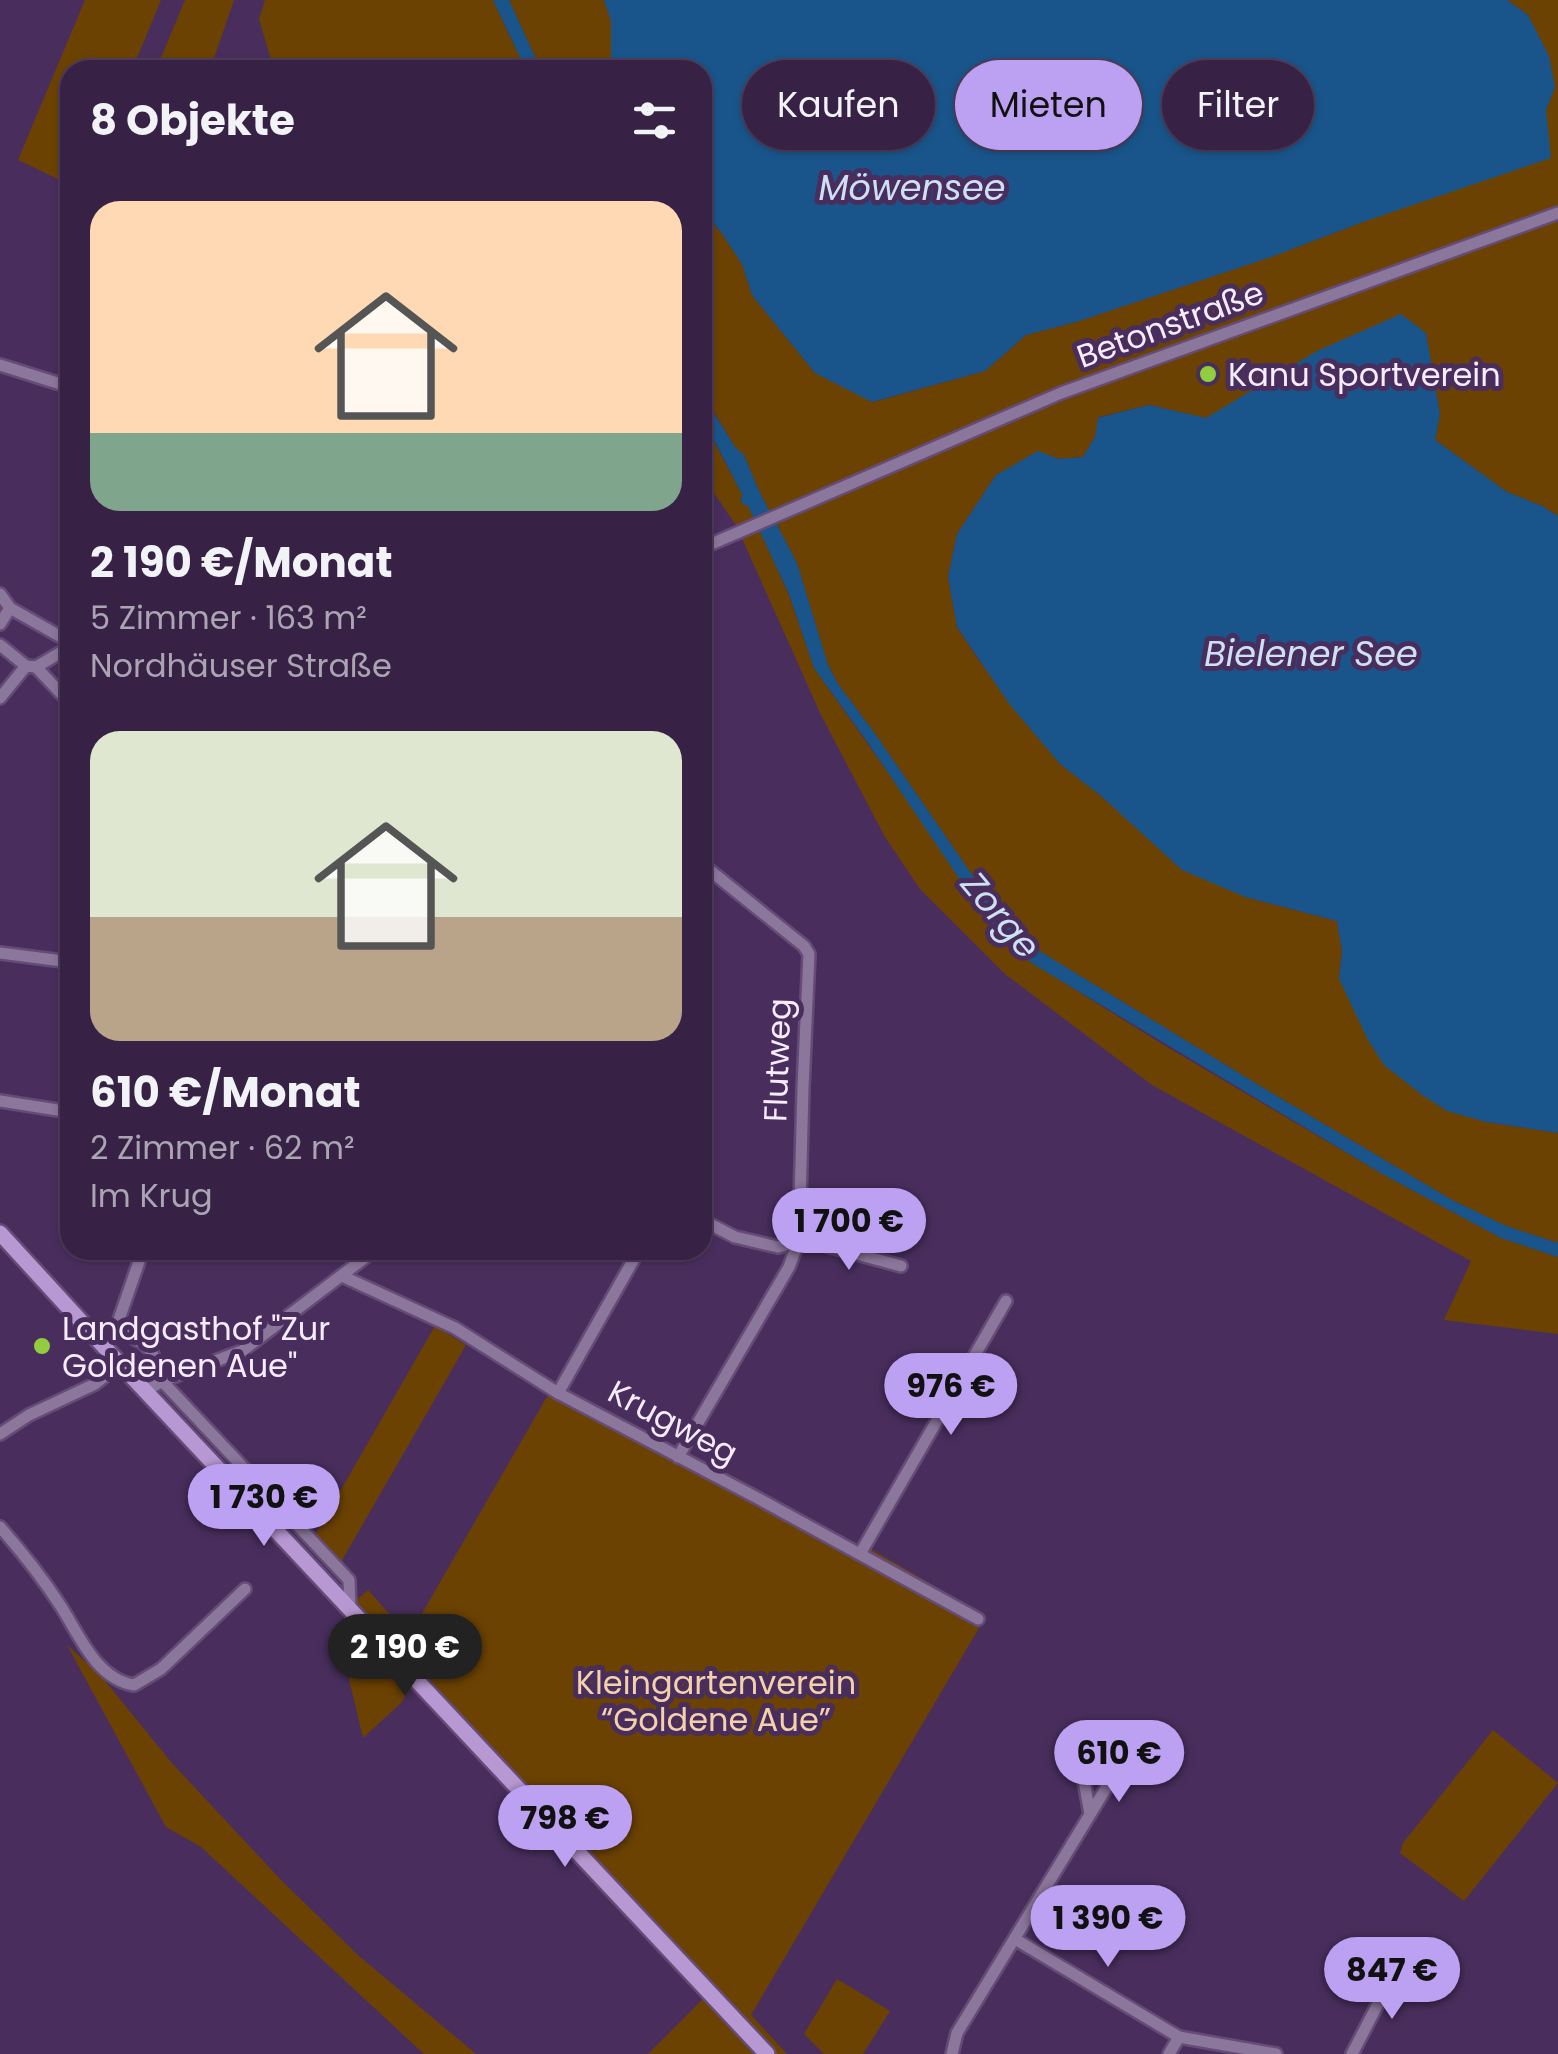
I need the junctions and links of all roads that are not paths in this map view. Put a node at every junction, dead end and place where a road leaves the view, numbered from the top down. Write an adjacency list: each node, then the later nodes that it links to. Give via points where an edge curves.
1 (1558, 213): 4 (street, Betonstraße, via 1061,393)
2 (0, 366): 3 (street)
3 (60, 385)
4 (712, 544)
5 (0, 594): 6 (street)
6 (10, 608): 7 (street); 8 (street)
7 (0, 624)
8 (60, 638)
9 (0, 645): 11 (street)
10 (60, 650): 11 (street)
11 (31, 667): 12 (street); 13 (street)
12 (60, 694)
13 (0, 698)
14 (712, 872): 21 (street, Flutweg, via 809,954)
15 (0, 953): 16 (street)
16 (60, 961)
17 (0, 1101): 18 (street)
18 (60, 1110)
19 (712, 1225): 21 (street, via 778,1247)
20 (0, 1233): 29 (main road)
21 (799, 1240): 25 (street); 35 (street, Flutweg)
22 (140, 1260): 28 (street)
23 (362, 1260): 26 (street)
24 (634, 1260): 33 (street)
25 (901, 1266)
26 (342, 1276): 31 (street, via 242,1351); 33 (street, Krugweg, via 455,1328)
27 (1006, 1300): 37 (street)
28 (116, 1328): 29 (street); 31 (street, via 152,1352)
29 (102, 1344): 30 (main road)
30 (120, 1364): 32 (main road); 34 (street)
31 (162, 1381): 32 (street); 39 (street, via 349,1580)
32 (146, 1391): 39 (main road)
33 (558, 1394): 35 (street, Krugweg)
34 (0, 1434)
35 (678, 1457): 37 (street, Krugweg)
36 (0, 1527): 38 (street, via 82,1645 123,1683 134,1685 161,1670)
37 (860, 1554): 40 (street, Krugweg)
38 (245, 1589)
39 (350, 1608): 45 (main road)
40 (978, 1619)
41 (1090, 1814): 42 (street)
42 (1015, 1939): 44 (street); 46 (street, via 957,2033)
43 (1385, 1975): 49 (street, via 1380,2000)
44 (1179, 2036): 47 (street); 48 (street)
45 (767, 2054)
46 (952, 2054)
47 (1169, 2054)
48 (1276, 2054)
49 (1352, 2054)

